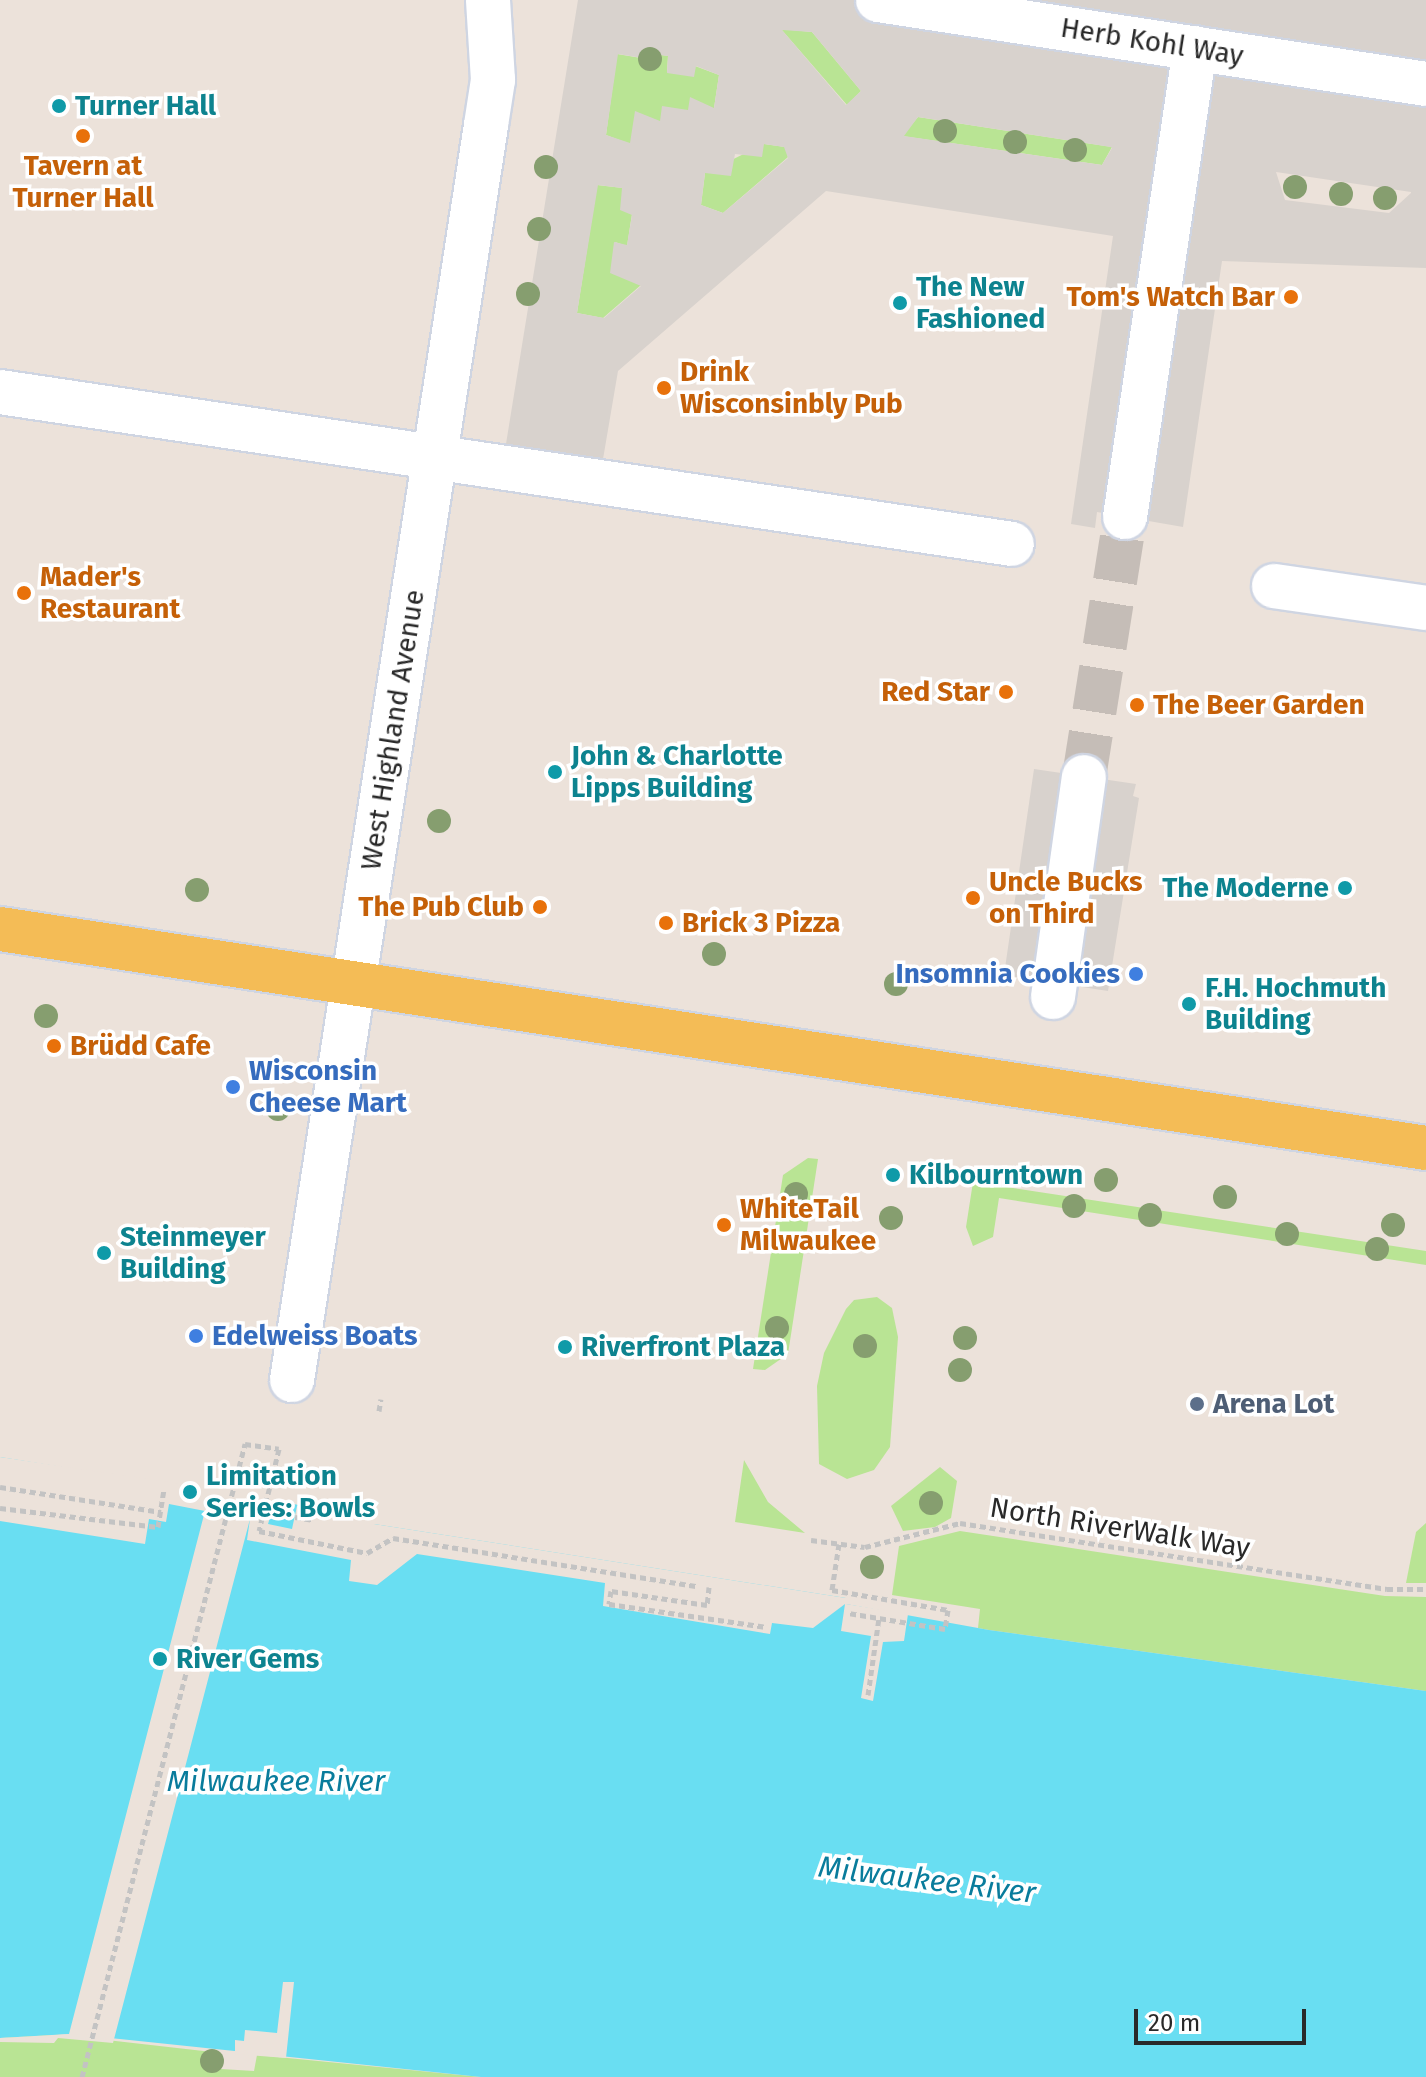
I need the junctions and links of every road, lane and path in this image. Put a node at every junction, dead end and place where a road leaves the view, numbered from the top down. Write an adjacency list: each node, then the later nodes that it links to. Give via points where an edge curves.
1 (488, 0): 5 (street, West Highland Avenue)
2 (520, 0): 5 (street, West Highland Avenue)
3 (878, 0): 4 (street, Herb Kohl Way)
4 (1195, 48): 6 (street, Herb Kohl Way); 9 (street)
5 (493, 80): 8 (street, West Highland Avenue)
6 (1426, 84)
7 (0, 392): 8 (street)
8 (436, 456): 10 (street); 15 (street, West Highland Avenue)
9 (1125, 517)
10 (1012, 544)
11 (1274, 586): 12 (street)
12 (1426, 608)
13 (1084, 777): 16 (street)
14 (0, 929): 15 (main road)
15 (354, 984): 17 (main road); 18 (street, West Highland Avenue)
16 (1053, 997)
17 (1426, 1148)
18 (292, 1380)
19 (381, 1399): 20 (path)
20 (379, 1411)
21 (0, 1487): 24 (path)
22 (164, 1489): 24 (path)
23 (0, 1508): 24 (path, via 158,1527)
24 (161, 1512)
25 (295, 1517): 26 (path)
26 (314, 1520)
27 (811, 1540): 28 (path, North RiverWalk Way)
28 (839, 1544): 31 (path, North RiverWalk Way, via 865,1547 960,1523 1387,1589); 33 (path, via 832,1590 948,1610 945,1629)
29 (697, 1586): 36 (path, via 393,1538 367,1553 259,1531 279,1449 245,1444)
30 (709, 1587): 34 (path, via 707,1605 611,1591 609,1604)
31 (1426, 1589)
32 (848, 1613): 33 (path)
33 (879, 1618): 35 (path)
34 (766, 1627)
35 (868, 1695)
36 (82, 2077)

